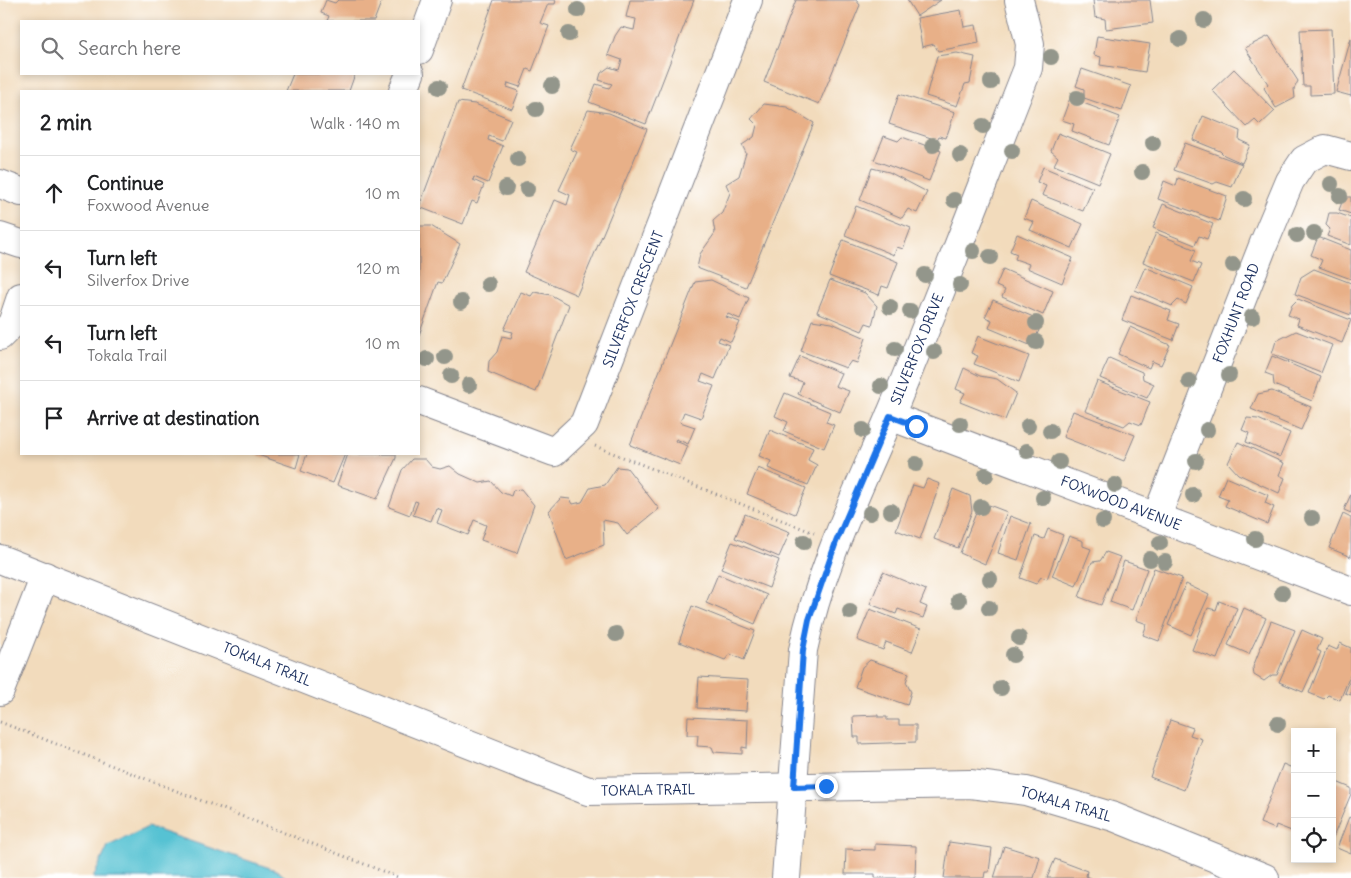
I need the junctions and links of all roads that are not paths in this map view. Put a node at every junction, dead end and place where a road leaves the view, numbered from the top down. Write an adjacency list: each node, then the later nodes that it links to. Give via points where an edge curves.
1 (437, 0): 4 (street)
2 (748, 0): 14 (street, SILVERFOX CRESCENT, via 584,424 554,452)
3 (1018, 0): 15 (street, SILVERFOX DRIVE, via 1030,44 1028,68)
4 (420, 47)
5 (410, 75): 6 (street)
6 (403, 90)
7 (1351, 156): 16 (street, FOXHUNT ROAD, via 1325,149 1304,160 1290,181)
8 (0, 184): 9 (street)
9 (20, 192)
10 (0, 237): 11 (street)
11 (20, 244)
12 (13, 299): 13 (street, via 12,324)
13 (0, 336)
14 (420, 401)
15 (890, 416): 16 (street, FOXWOOD AVENUE); 21 (street, SILVERFOX DRIVE, via 836,542 809,620 803,650)
16 (1157, 516): 19 (street, FOXWOOD AVENUE)
17 (0, 559): 18 (street, TOKALA TRAIL)
18 (45, 576): 20 (street); 21 (street, TOKALA TRAIL, via 588,791)
19 (1351, 591)
20 (0, 691)
21 (794, 787): 22 (street, SILVERFOX DRIVE); 23 (street, TOKALA TRAIL, via 970,784 1026,791 1114,818)
22 (786, 878)
23 (1264, 878)

